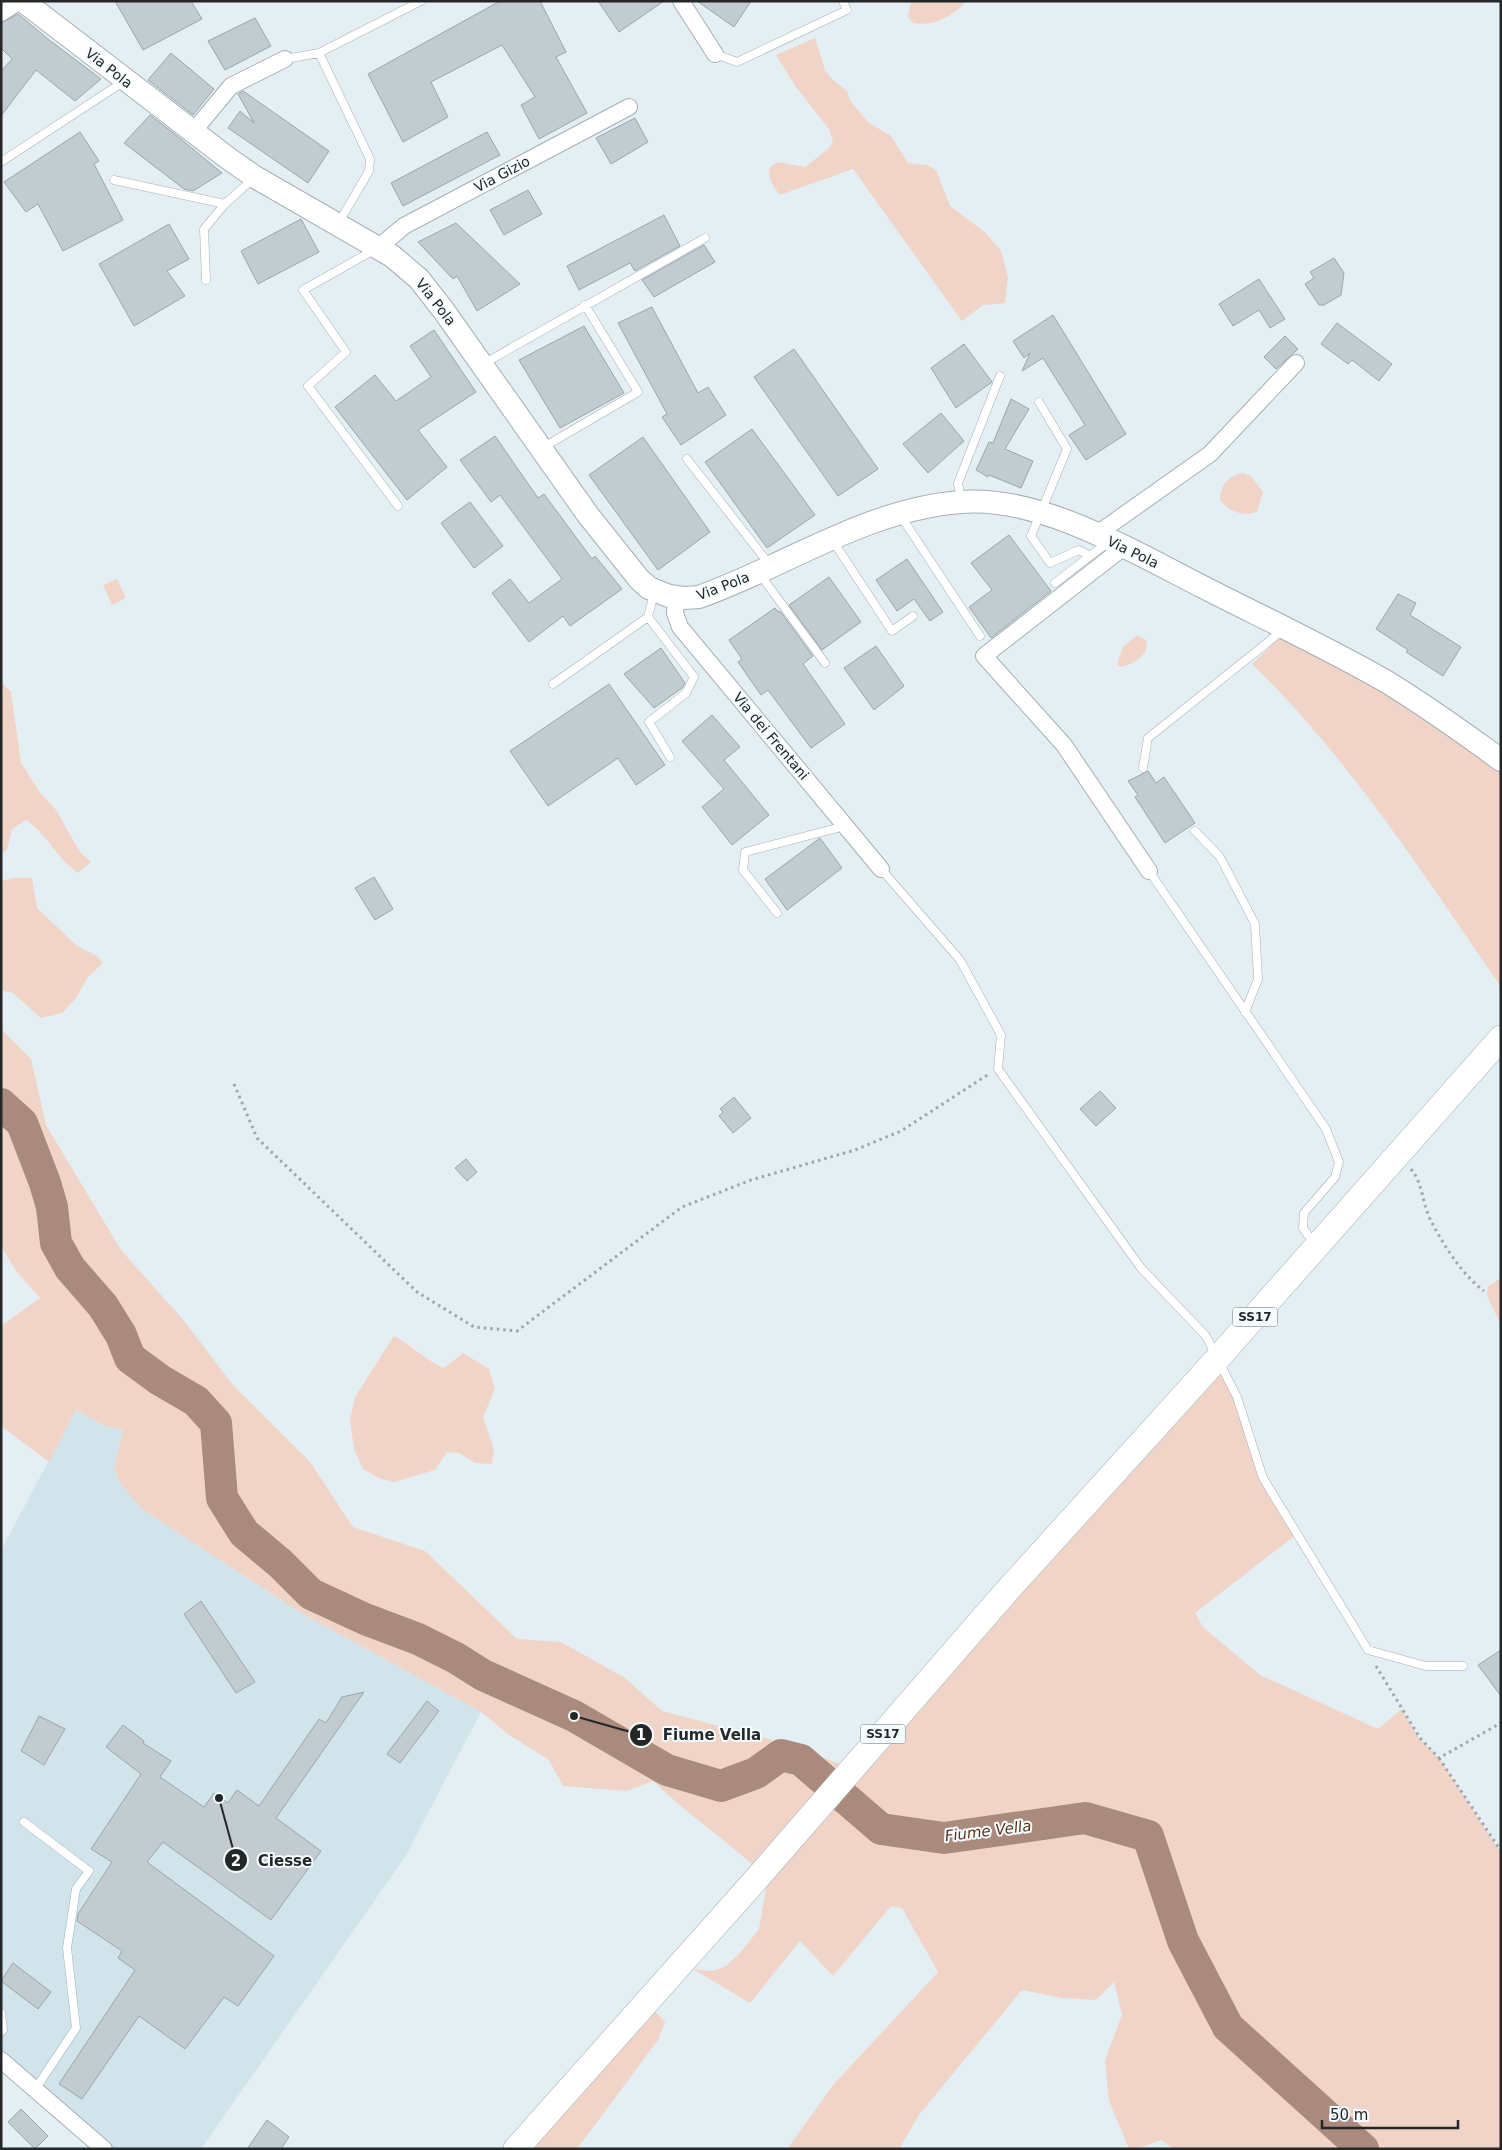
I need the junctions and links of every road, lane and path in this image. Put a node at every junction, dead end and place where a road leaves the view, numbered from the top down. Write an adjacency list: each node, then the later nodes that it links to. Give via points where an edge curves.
1 (22, 1): 5 (street); 9 (street, Via Pola)
2 (421, 1): 6 (lane)
3 (681, 1): 7 (street)
4 (843, 1): 7 (lane, via 847,10 737,62)
5 (1, 13)
6 (319, 53): 8 (lane); 16 (lane, via 370,159 369,171)
7 (715, 54)
8 (285, 59): 11 (street, via 231,86)
9 (125, 80): 11 (street, Via Pola); 12 (lane)
10 (629, 107): 18 (street, Via Gizio, via 404,226)
11 (192, 133): 13 (street, Via Pola)
12 (1, 162)
13 (255, 177): 15 (lane); 16 (street, Via Pola)
14 (114, 180): 15 (lane)
15 (225, 204): 19 (lane, via 204,229)
16 (338, 224): 18 (street, Via Pola)
17 (705, 238): 20 (lane)
18 (379, 247): 22 (street, Via Pola, via 419,278); 28 (lane, via 303,290 346,352 308,386)
19 (206, 280)
20 (585, 305): 22 (lane); 25 (lane, via 638,392)
21 (1296, 363): 32 (street, via 1210,454)
22 (481, 365): 25 (street, Via Pola)
23 (1000, 376): 27 (lane, via 958,483)
24 (1039, 402): 30 (lane, via 1067,449)
25 (540, 449): 36 (street, Via Pola, via 639,579)
26 (688, 459): 34 (lane)
27 (961, 502): 29 (street, Via Pola); 30 (street, Via Pola, via 993,502)
28 (398, 506)
29 (899, 514): 31 (street, Via Pola); 40 (lane)
30 (1041, 514): 32 (street, Via Pola); 33 (lane, via 1031,536 1050,563 1079,550)
31 (832, 539): 34 (street, Via Pola); 37 (lane, via 892,631)
32 (1111, 541): 33 (lane); 39 (street, Via Pola); 49 (street, via 984,656 1064,745)
33 (1088, 556): 35 (lane)
34 (764, 569): 36 (street, Via Pola, via 698,597); 41 (lane)
35 (1054, 583)
36 (665, 595): 38 (lane); 46 (street, Via dei Frentani, via 680,627)
37 (913, 616)
38 (648, 617): 42 (lane); 43 (lane, via 694,677 686,693 649,722)
39 (1285, 628): 44 (street, Via Pola, via 1388,683); 45 (lane, via 1148,738)
40 (980, 636)
41 (826, 663)
42 (553, 684)
43 (670, 757)
44 (1501, 760)
45 (1143, 768)
46 (845, 826): 48 (street, Via dei Frentani); 50 (lane, via 745,852 743,870)
47 (1195, 831): 51 (lane, via 1220,857 1255,924 1258,979)
48 (881, 869): 53 (lane, via 960,960 1001,1035)
49 (1149, 871): 51 (lane)
50 (777, 913)
51 (1244, 1012): 56 (lane, via 1326,1129 1339,1162 1335,1177 1304,1213 1303,1228)
52 (1501, 1038): 55 (main road, SS17)
53 (998, 1069): 54 (path, via 901,1131 855,1150 751,1180 682,1207 517,1331 474,1327 417,1292 257,1138); 58 (lane, via 1140,1268 1206,1336)
54 (234, 1084)
55 (1400, 1155): 56 (main road, SS17); 57 (path, via 1419,1178 1430,1219 1470,1280)
56 (1317, 1248): 58 (main road, SS17)
57 (1484, 1291)
58 (1218, 1358): 59 (lane, via 1237,1398 1263,1478); 70 (main road, SS17, via 1006,1592 760,1876)
59 (1368, 1650): 60 (lane, via 1426,1666); 62 (path, via 1420,1738)
60 (1463, 1666)
61 (1501, 1723): 62 (path)
62 (1439, 1758): 64 (path)
63 (24, 1822): 68 (lane, via 89,1871 76,1889 68,1948 76,2028)
64 (1501, 1851)
65 (1, 2013): 66 (lane)
66 (1, 2032)
67 (1, 2060): 68 (street)
68 (36, 2088): 69 (street)
69 (104, 2149)
70 (516, 2149)

